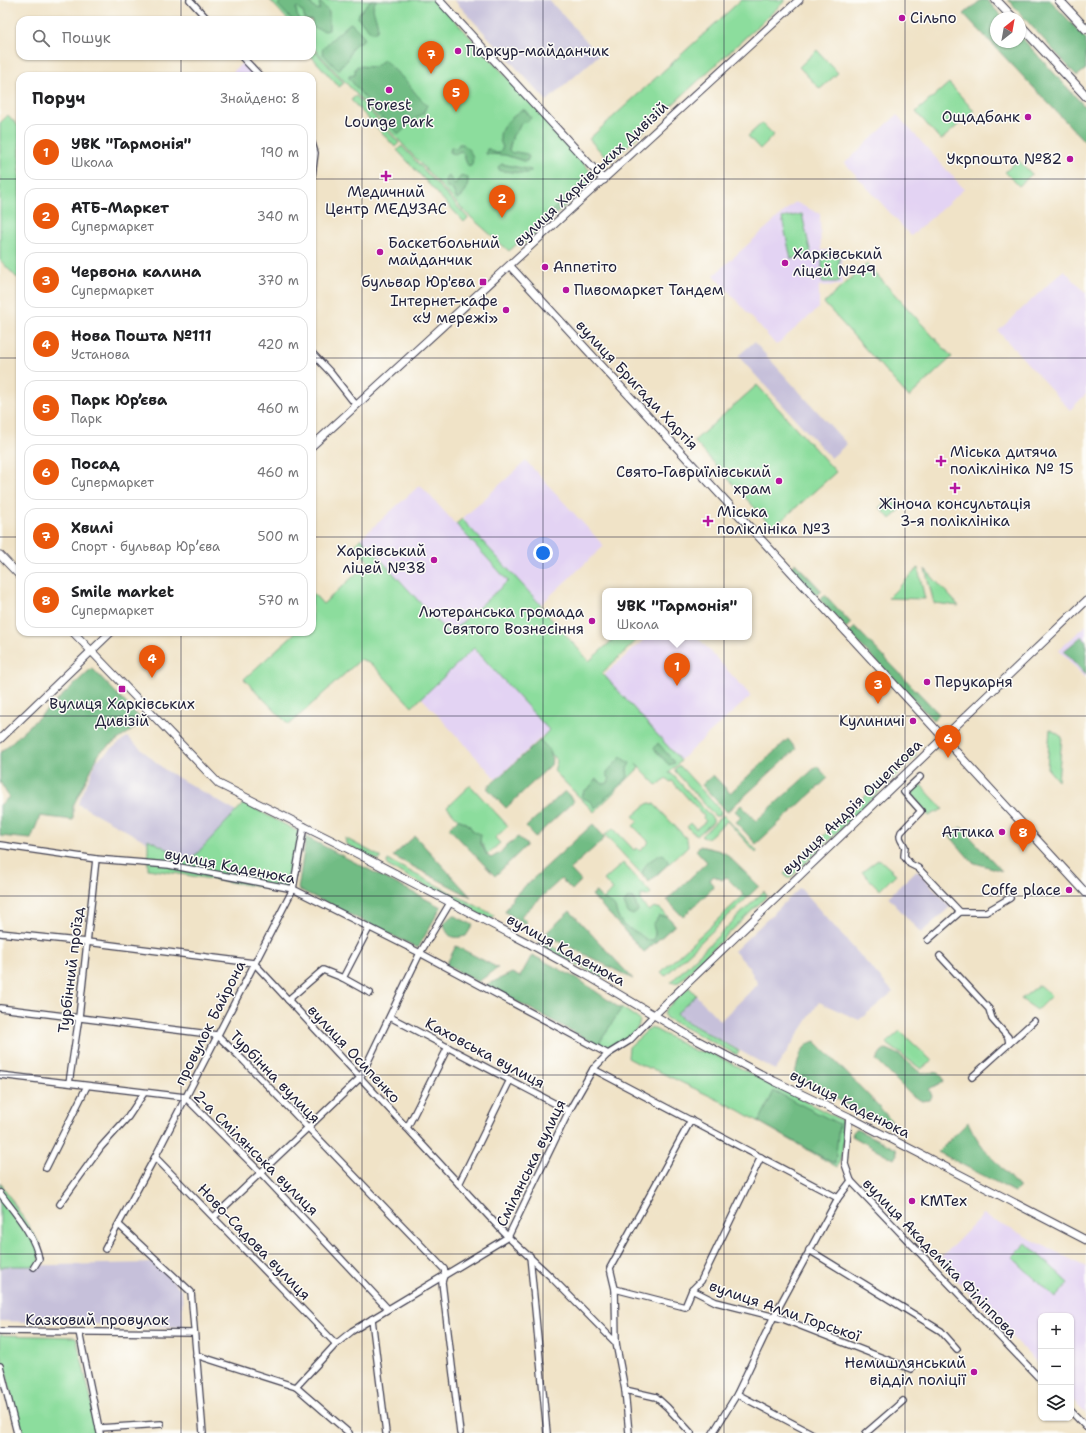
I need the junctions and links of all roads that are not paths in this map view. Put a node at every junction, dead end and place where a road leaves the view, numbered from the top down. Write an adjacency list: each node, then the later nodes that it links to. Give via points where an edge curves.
1 (190, 0): 7 (street)
2 (439, 0): 13 (street)
3 (799, 0): 13 (street, вулиця Харківських Дивізій)
4 (996, 0): 6 (main road)
5 (1059, 0): 8 (main road)
6 (1007, 12)
7 (204, 16)
8 (1086, 29)
9 (1026, 31): 12 (main road)
10 (245, 60): 11 (street)
11 (256, 72)
12 (1085, 93)
13 (604, 180): 14 (street, вулиця Харківських Дивізій)
14 (510, 266): 16 (street, вулиця Харківських Дивізій); 24 (street, вулиця Бригади Хартія)
15 (316, 357): 16 (street)
16 (356, 405): 17 (street, вулиця Харківських Дивізій)
17 (316, 442)
18 (0, 555): 19 (street)
19 (16, 572)
20 (1086, 601): 24 (street, вулиця Андрія Ощепкова)
21 (77, 636): 23 (street, вулиця Каденюка)
22 (107, 636): 23 (street)
23 (91, 651): 25 (street); 27 (street, вулиця Каденюка, via 219,784)
24 (944, 738): 31 (street, вулиця Бригади Хартія); 46 (street, вулиця Андрія Ощепкова)
25 (0, 739)
26 (920, 777): 34 (street, via 904,792 921,810 899,836 906,847 904,856)
27 (304, 826): 30 (street, провулок Байрона); 33 (street, вулиця Каденюка)
28 (0, 845): 29 (street, вулиця Каденюка)
29 (96, 859): 30 (street, вулиця Каденюка, via 169,865); 38 (street, Турбінний проїзд)
30 (293, 889): 35 (street, вулиця Каденюка); 41 (street, провулок Байрона)
31 (1086, 893)
32 (1010, 898): 34 (street, via 986,912)
33 (450, 903): 39 (street); 46 (street, вулиця Каденюка, via 584,973)
34 (960, 912): 37 (street)
35 (370, 928): 39 (street, вулиця Каденюка); 42 (street)
36 (0, 933): 38 (street)
37 (928, 940)
38 (87, 942): 41 (street); 47 (street, Турбінний проїзд)
39 (420, 953): 48 (street); 53 (street, вулиця Каденюка)
40 (940, 956): 51 (street, via 988,1009 992,1019 1008,1036)
41 (254, 963): 44 (street, вулиця Осипенко); 50 (street, провулок Байрона)
42 (343, 978): 43 (street); 44 (street, via 323,970)
43 (370, 993)
44 (288, 1000): 57 (street, вулиця Осипенко)
45 (0, 1008): 47 (street, Турбінна вулиця)
46 (654, 1016): 53 (street, Смілянська вулиця, via 629,1041); 64 (street, вулиця Каденюка, via 774,1081)
47 (78, 1017): 50 (street, Турбінна вулиця); 59 (street, Турбінний проїзд)
48 (390, 1017): 52 (street, Каховська вулиця); 57 (street)
49 (1034, 1021): 51 (street)
50 (217, 1035): 62 (street, провулок Байрона); 66 (street, Турбінна вулиця)
51 (1009, 1043): 56 (street)
52 (448, 1047): 58 (street, Каховська вулиця); 67 (street)
53 (608, 1054): 54 (street, Смілянська вулиця)
54 (593, 1069): 63 (street, Смілянська вулиця); 65 (street)
55 (0, 1075): 59 (street, 2-а Смілянська вулиця)
56 (972, 1077)
57 (360, 1078): 66 (street); 67 (street, вулиця Осипенко)
58 (510, 1080): 63 (street, Каховська вулиця); 73 (street)
59 (69, 1083): 60 (street, 2-а Смілянська вулиця)
60 (87, 1086): 61 (street, 2-а Смілянська вулиця); 70 (street)
61 (144, 1093): 62 (street, 2-а Смілянська вулиця); 76 (street)
62 (186, 1097): 68 (street, провулок Байрона); 71 (street, 2-а Смілянська вулиця)
63 (569, 1111): 79 (street, Смілянська вулиця)
64 (849, 1117): 72 (street, вулиця Академіка Філіппова, via 845,1164); 80 (street, вулиця Каденюка)
65 (691, 1120): 69 (street); 86 (street, via 610,1268)
66 (308, 1127): 71 (street); 85 (street, Турбінна вулиця, via 444,1269)
67 (407, 1128): 73 (street, вулиця Осипенко)
68 (155, 1157): 77 (street, Ново-Садова вулиця); 78 (street, провулок Байрона)
69 (762, 1157): 75 (street); 87 (street, via 701,1281)
70 (46, 1168)
71 (260, 1172): 77 (street); 88 (street, 2-а Смілянська вулиця)
72 (851, 1181): 75 (street); 100 (street, вулиця Академіка Філіппова)
73 (459, 1184): 79 (street, вулиця Осипенко)
74 (0, 1193): 84 (street, via 38,1248 39,1259)
75 (838, 1198): 82 (street)
76 (60, 1204)
77 (214, 1217): 94 (street, Ново-Садова вулиця)
78 (119, 1225): 81 (street, провулок Байрона); 93 (street, via 191,1292)
79 (508, 1237): 83 (street, вулиця Осипенко); 85 (street, Смілянська вулиця)
80 (1086, 1240)
81 (105, 1249)
82 (809, 1250): 89 (street); 96 (street, via 941,1331)
83 (530, 1256): 95 (street, вулиця Осипенко); 114 (street)
84 (34, 1267)
85 (443, 1277): 88 (street, Смілянська вулиця); 113 (street)
86 (615, 1289): 87 (street, вулиця Алли Горської, via 685,1306); 95 (street)
87 (692, 1290): 89 (street, вулиця Алли Горської, via 716,1302)
88 (388, 1309): 90 (street, Смілянська вулиця)
89 (774, 1316): 99 (street, вулиця Алли Горської); 103 (street)
90 (372, 1319): 94 (street, Смілянська вулиця); 112 (street)
91 (0, 1331): 92 (street, Казковий провулок)
92 (79, 1332): 93 (street, Казковий провулок); 108 (street)
93 (194, 1333): 97 (street)
94 (336, 1344): 101 (street, Смілянська вулиця)
95 (616, 1344): 102 (street)
96 (957, 1349)
97 (196, 1355): 101 (street); 110 (street)
98 (0, 1366): 109 (street)
99 (911, 1369)
100 (1038, 1377)
101 (296, 1387): 111 (street)
102 (625, 1390): 115 (street); 116 (street, via 656,1397)
103 (737, 1394): 117 (street); 118 (street)
104 (902, 1401): 119 (street)
105 (1074, 1414): 107 (street)
106 (161, 1424): 108 (street)
107 (1086, 1427)
108 (100, 1431)
109 (17, 1433)
110 (203, 1433)
111 (349, 1433)
112 (386, 1433)
113 (460, 1433)
114 (546, 1433)
115 (629, 1433)
116 (690, 1433)
117 (712, 1433)
118 (811, 1433)
119 (866, 1433)

